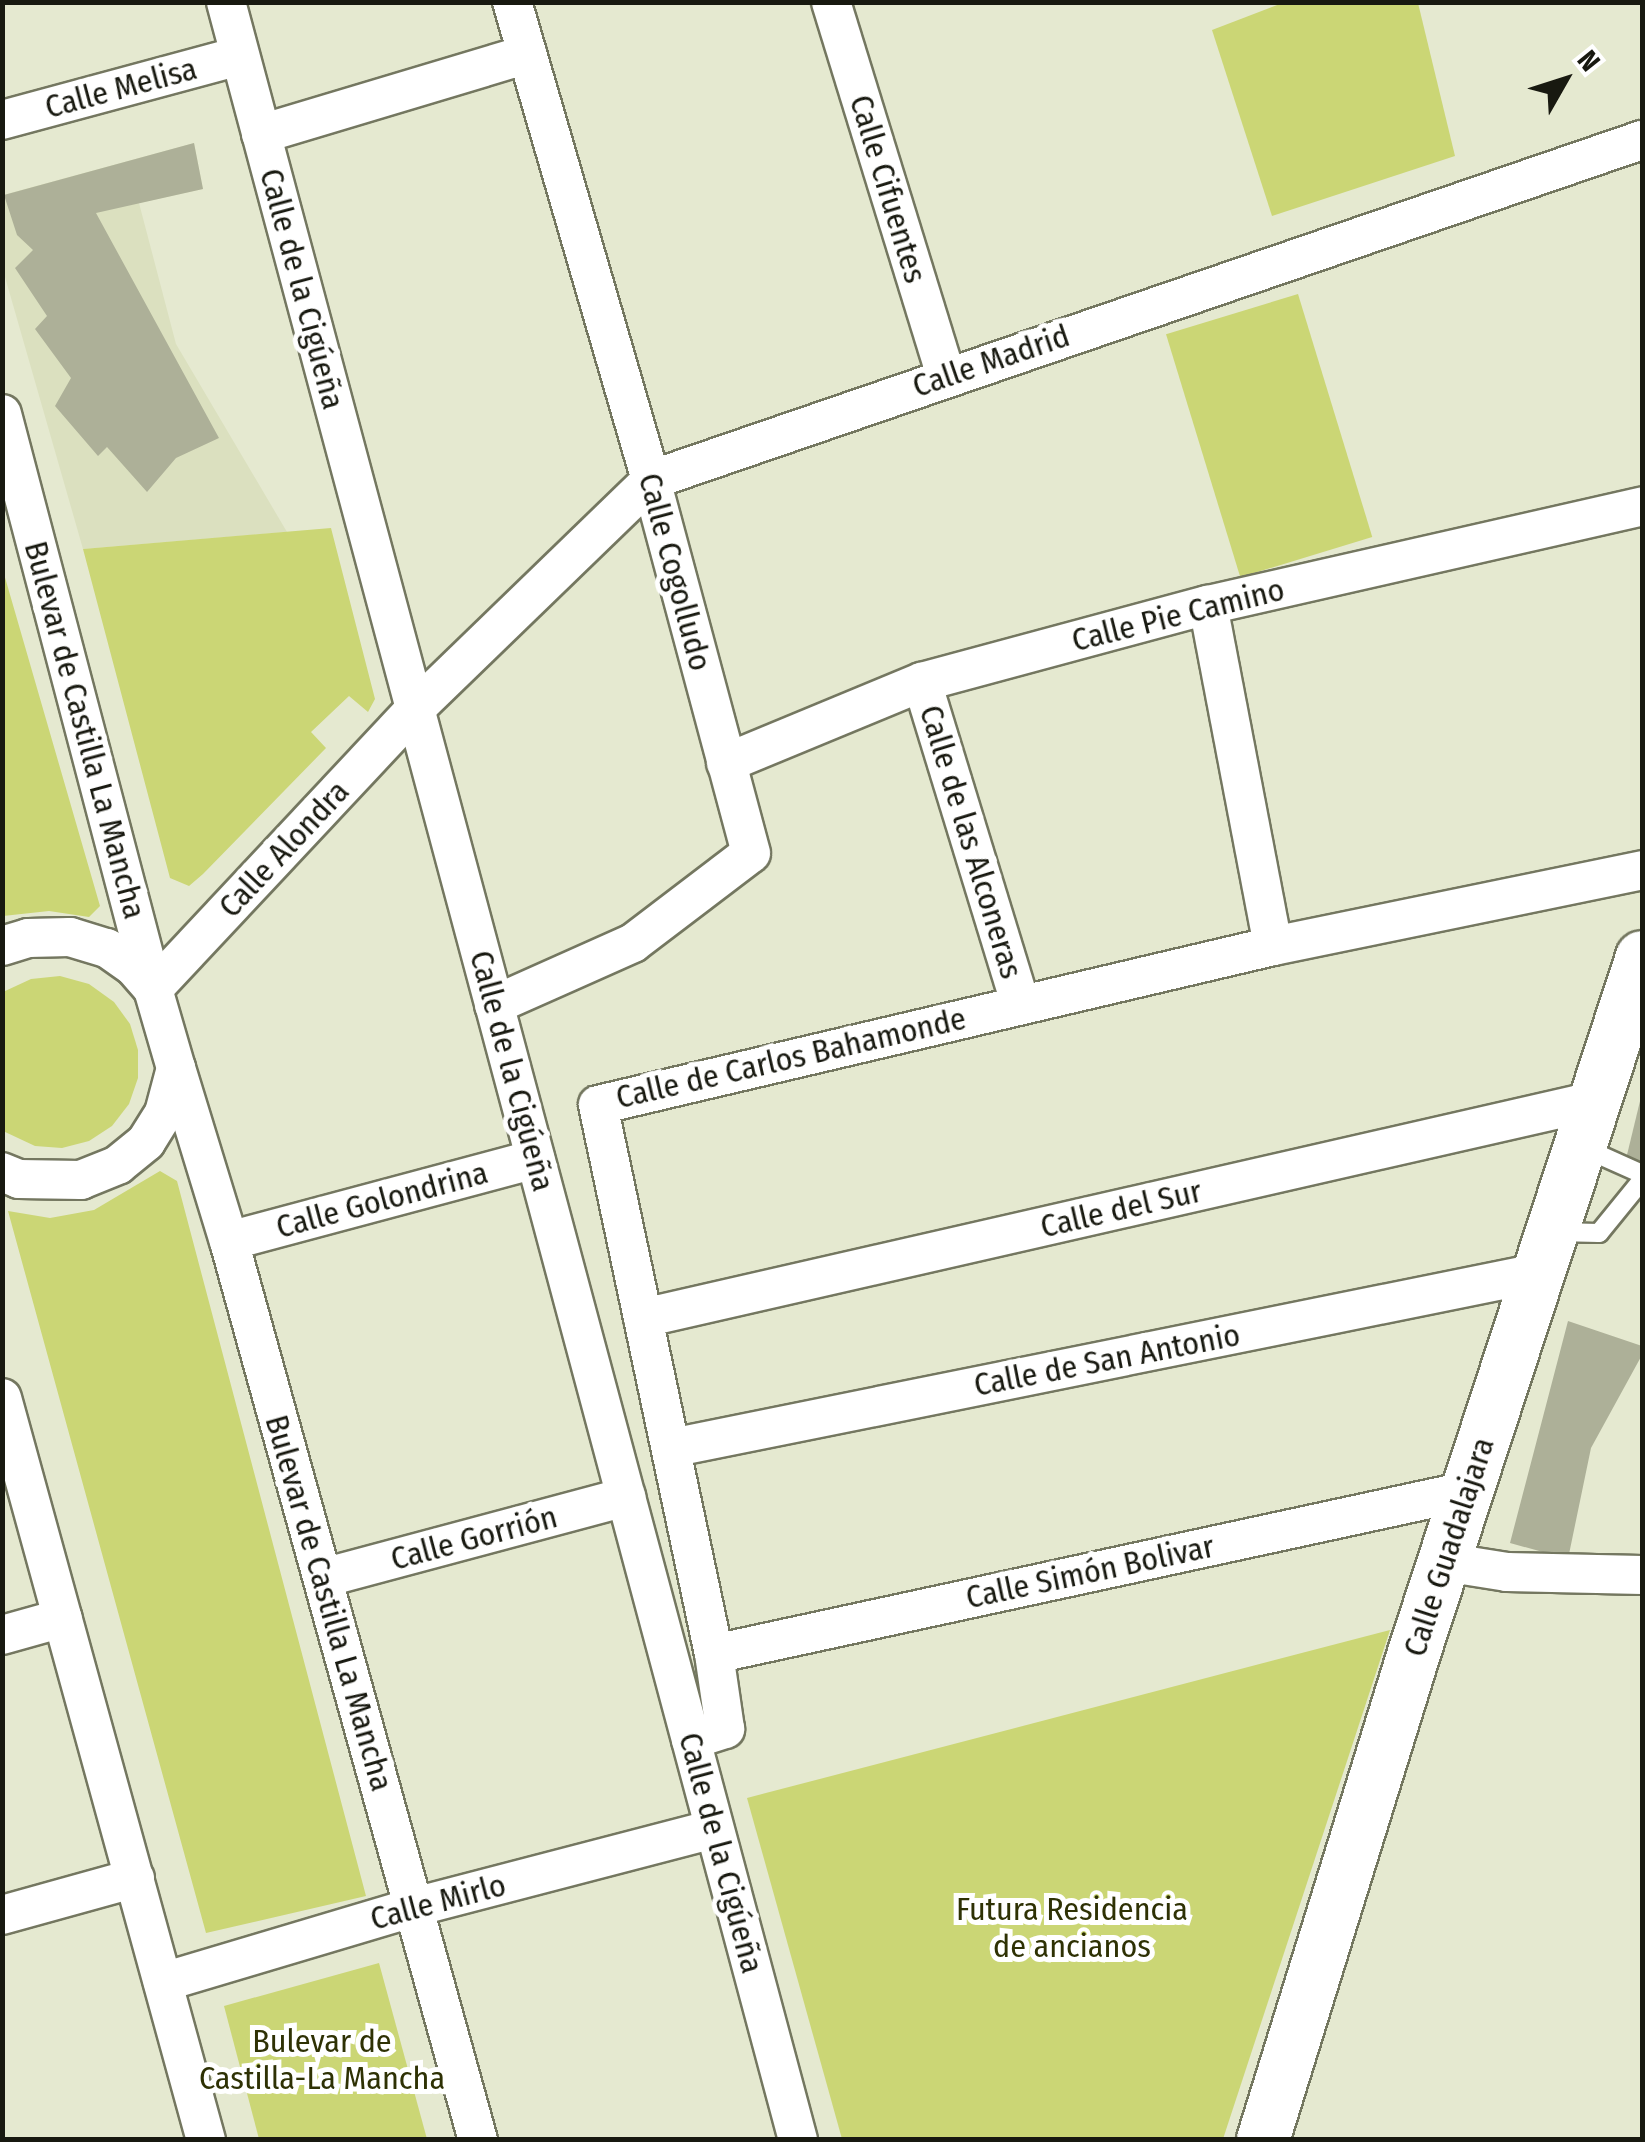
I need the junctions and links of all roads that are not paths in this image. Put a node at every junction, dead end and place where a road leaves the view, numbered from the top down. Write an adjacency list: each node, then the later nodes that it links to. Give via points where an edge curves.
1 (226, 2): 5 (street, Calle de la Cigúeña)
2 (512, 2): 4 (street, Calle Cogolludo)
3 (830, 2): 9 (street, Calle Cifuentes)
4 (527, 54): 7 (street); 11 (street, Calle Cogolludo)
5 (240, 56): 6 (street, Calle Melisa); 7 (street, Calle de la Cigúeña)
6 (2, 120)
7 (261, 134): 15 (street, Calle de la Cigúeña)
8 (1642, 140): 9 (street, Calle Madrid)
9 (946, 376): 11 (street, Calle Madrid)
10 (2, 414): 21 (street, Bulevar de Castilla La Mancha)
11 (651, 480): 15 (street, Calle Madrid); 16 (street, Calle Cogolludo)
12 (1642, 506): 13 (street, Calle Pie Camino)
13 (1208, 605): 14 (street, Calle Pie Camino); 19 (street)
14 (922, 682): 16 (street, Calle Pie Camino); 22 (street, Calle de las Alconeras)
15 (415, 709): 21 (street, Calle Alondra); 23 (street, Calle de la Cigúeña)
16 (726, 763): 23 (street, Calle Cogolludo, via 751,853 633,944)
17 (1642, 870): 19 (street, Calle de Carlos Bahamonde)
18 (2, 946): 21 (street, Bulevar de Castilla La Mancha, via 70,937 107,948)
19 (1273, 946): 22 (street, Calle de Carlos Bahamonde)
20 (1639, 985): 25 (main road, Calle Guadalajara)
21 (153, 988): 24 (street, Bulevar de Castilla La Mancha)
22 (1020, 1003): 31 (street, Calle de Carlos Bahamonde, via 598,1104)
23 (494, 1005): 26 (street, Calle de la Cigúeña)
24 (176, 1068): 27 (street, via 164,1113 146,1142 118,1165 81,1180 20,1179); 29 (street, Bulevar de Castilla La Mancha)
25 (1590, 1124): 28 (lane); 30 (main road, Calle Guadalajara); 31 (street, Calle del Sur)
26 (535, 1159): 29 (street, Calle Golondrina); 35 (street, Calle de la Cigúeña)
27 (2, 1172)
28 (1642, 1177): 30 (lane, via 1600,1233)
29 (228, 1241): 38 (street, Bulevar de Castilla La Mancha)
30 (1549, 1252): 33 (street, Calle de San Antonio); 34 (main road, Calle Guadalajara)
31 (644, 1318): 33 (street, Calle de Carlos Bahamonde)
32 (2, 1398): 39 (street)
33 (671, 1448): 41 (street, Calle de Carlos Bahamonde)
34 (1466, 1491): 36 (main road, Calle Guadalajara); 41 (street, Calle Simón Bolivar)
35 (626, 1497): 38 (street, Calle Gorrión); 42 (street, Calle de la Cigúeña)
36 (1444, 1562): 37 (street, via 1508,1572); 51 (main road, Calle Guadalajara)
37 (1642, 1575)
38 (322, 1578): 45 (street, Bulevar de Castilla La Mancha)
39 (62, 1618): 40 (street); 44 (street)
40 (2, 1635)
41 (714, 1654): 42 (street, Calle de Carlos Bahamonde, via 725,1729)
42 (691, 1740): 43 (street, Calle de la Cigúeña)
43 (714, 1829): 45 (street, Calle Mirlo); 50 (street, Calle de la Cigúeña)
44 (135, 1878): 46 (street); 47 (street)
45 (414, 1907): 47 (street, Calle Mirlo); 49 (street, Bulevar de Castilla La Mancha)
46 (2, 1915)
47 (164, 1982): 48 (street)
48 (206, 2140)
49 (478, 2140)
50 (798, 2140)
51 (1263, 2140)

